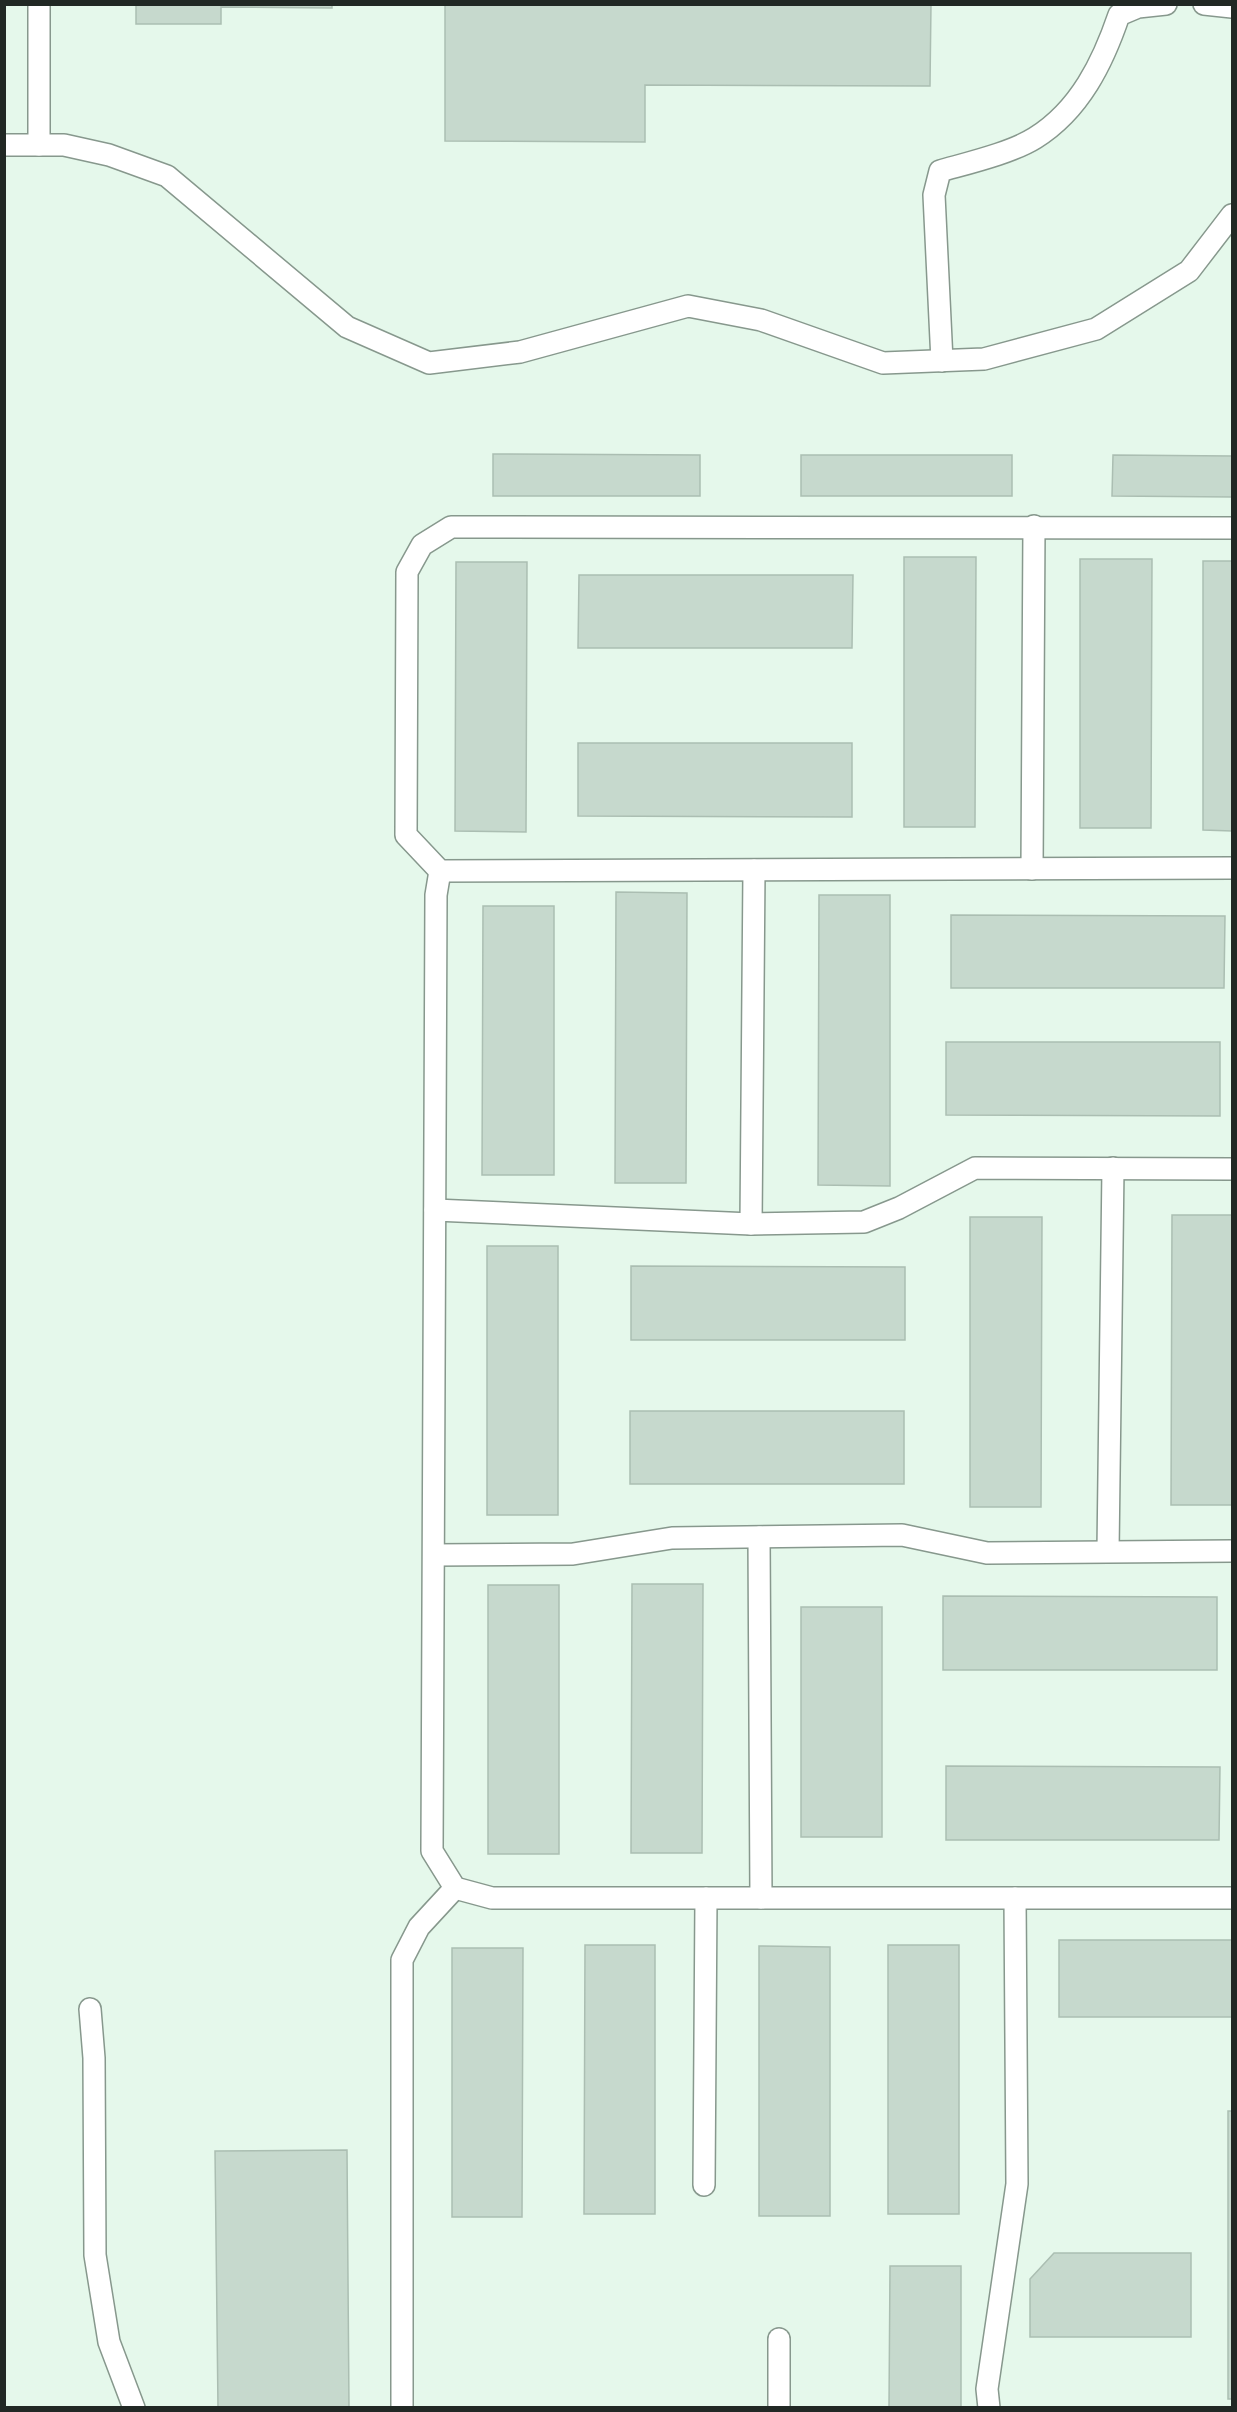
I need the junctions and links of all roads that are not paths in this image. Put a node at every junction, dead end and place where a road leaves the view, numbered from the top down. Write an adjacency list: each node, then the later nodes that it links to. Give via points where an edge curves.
1 (39, 4): 6 (lane)
2 (1166, 4): 8 (lane, via 1138,7 1119,15 1094,76 1070,108 1035,138 940,171 934,195)
3 (1204, 4): 4 (lane)
4 (1233, 7)
5 (4, 145): 6 (lane)
6 (39, 145): 8 (lane, via 64,145 109,155 167,176 347,327 429,363 520,352 688,306 761,320 883,363)
7 (1233, 216): 8 (lane, via 1189,271 1096,329 984,359)
8 (942, 361)
9 (1034, 526): 10 (lane); 12 (lane); 14 (lane, via 451,527 422,545 407,572 406,835)
10 (1233, 528)
11 (1233, 868): 12 (lane)
12 (1032, 869): 13 (lane)
13 (754, 870): 14 (lane); 18 (lane)
14 (440, 871): 17 (lane, via 436,895)
15 (1113, 1168): 16 (lane); 18 (lane, via 975,1168 864,1222); 20 (lane)
16 (1233, 1169)
17 (435, 1210): 18 (lane); 22 (lane)
18 (751, 1224)
19 (759, 1537): 20 (lane, via 902,1535 987,1553); 22 (lane, via 672,1538 573,1554); 25 (lane)
20 (1108, 1551): 21 (lane)
21 (1233, 1551)
22 (434, 1555): 23 (lane, via 432,1851)
23 (455, 1888): 24 (lane, via 492,1898); 32 (lane, via 419,1927 402,1960)
24 (706, 1898): 25 (lane); 29 (lane)
25 (761, 1898): 26 (lane)
26 (1015, 1898): 27 (lane); 34 (lane, via 1017,2184 987,2389)
27 (1233, 1898)
28 (90, 2009): 31 (lane, via 94,2058 95,2255 109,2342)
29 (704, 2185)
30 (779, 2339): 33 (lane)
31 (134, 2408)
32 (402, 2408)
33 (779, 2408)
34 (989, 2408)

